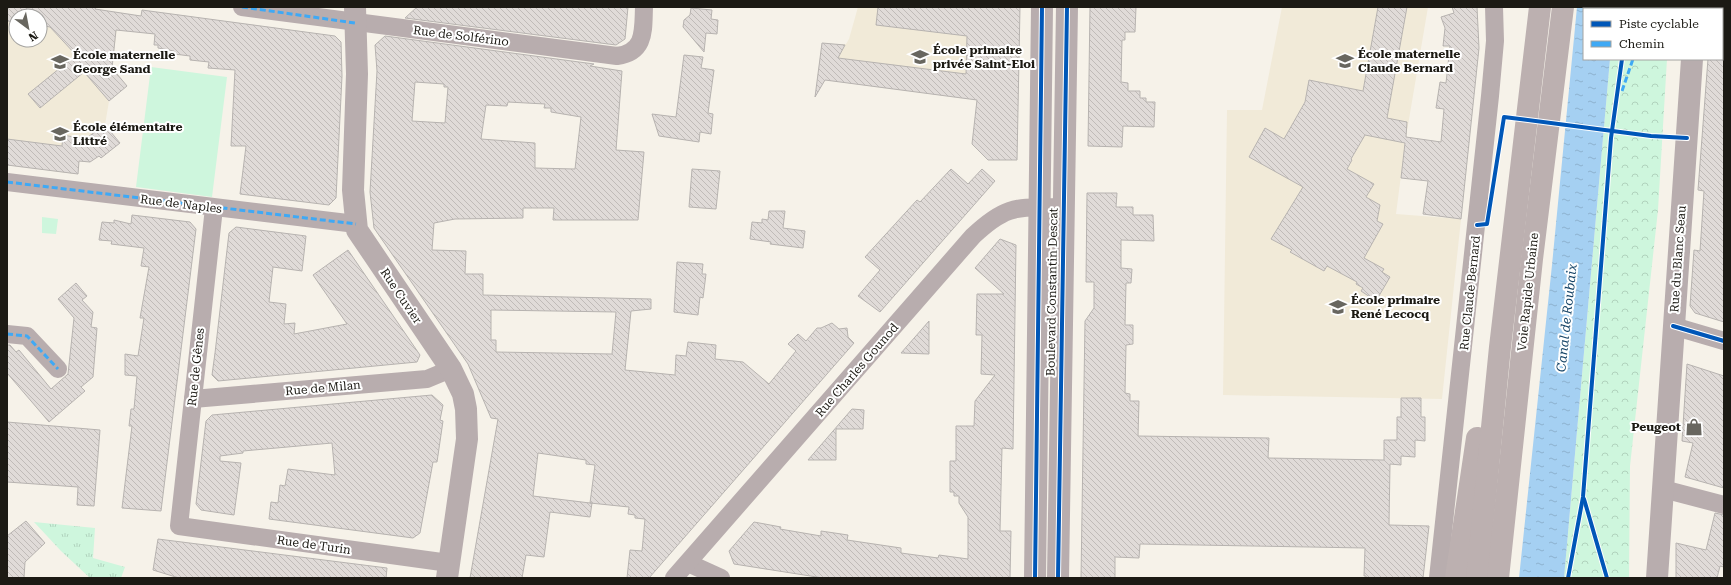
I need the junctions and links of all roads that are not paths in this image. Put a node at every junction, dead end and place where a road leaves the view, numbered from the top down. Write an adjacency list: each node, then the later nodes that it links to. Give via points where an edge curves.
1 (242, 7): 8 (street, Rue de Solférino)
2 (644, 7): 8 (street, Rue de Solférino, via 642,38 638,46 632,52 617,56)
3 (1042, 7): 12 (street, Boulevard Constantin Descat)
4 (1067, 7): 13 (street, Boulevard Constantin Descat)
5 (1494, 7): 31 (street, Rue Claude Bernard, via 1495,41 1490,104)
6 (1540, 7): 11 (highway, Voie Rapide Urbaine)
7 (1563, 7): 34 (highway, Voie Rapide Urbaine, via 1532,259)
8 (355, 15): 15 (street, Rue Cuvier, via 357,74 353,190)
9 (1692, 60): 16 (street, Rue du Blanc Seau)
10 (7, 182): 14 (street, Rue de Naples)
11 (1520, 182): 32 (highway, via 1484,392); 33 (highway, Voie Rapide Urbaine)
12 (1039, 207): 13 (street, Rue Charles Gounod); 25 (street, Rue Charles Gounod, via 1021,207 1003,212 973,236); 29 (street, Boulevard Constantin Descat)
13 (1063, 207): 30 (street, Boulevard Constantin Descat)
14 (214, 208): 15 (street, Rue de Naples); 21 (street, Rue de Gênes)
15 (356, 224): 20 (street, Rue Cuvier, via 360,236)
16 (1673, 326): 18 (street); 22 (street, Rue du Blanc Seau)
17 (7, 334): 19 (street, via 27,336)
18 (1724, 341)
19 (58, 369)
20 (451, 369): 21 (street, Rue de Milan, via 427,379); 26 (street, Rue Cuvier, via 463,394 467,439)
21 (193, 399): 24 (street, Rue de Gênes)
22 (1663, 490): 23 (street); 35 (street, Rue du Blanc Seau)
23 (1724, 504)
24 (179, 526): 26 (street, Rue de Turin)
25 (688, 563): 27 (street, Rue Charles Gounod); 28 (street)
26 (448, 570)
27 (674, 578)
28 (721, 578)
29 (1035, 578)
30 (1058, 578)
31 (1438, 578)
32 (1456, 578)
33 (1477, 578)
34 (1498, 578)
35 (1657, 578)

